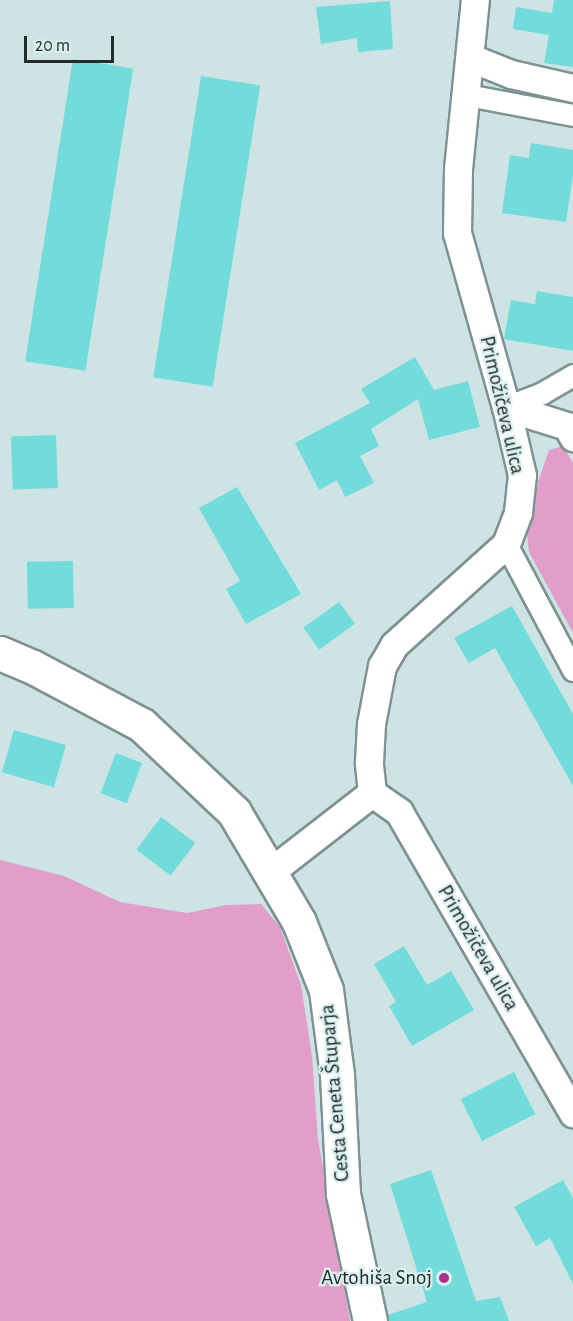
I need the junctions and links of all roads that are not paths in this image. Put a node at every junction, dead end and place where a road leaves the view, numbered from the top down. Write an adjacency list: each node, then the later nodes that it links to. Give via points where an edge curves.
1 (475, 0): 2 (street, Primožičeva ulica)
2 (471, 58): 3 (street, via 511,74); 4 (street, Primožičeva ulica)
3 (573, 88)
4 (467, 95): 5 (street); 7 (street, Primožičeva ulica, via 458,169 457,233)
5 (573, 115)
6 (573, 375): 7 (street)
7 (506, 407): 8 (street, via 567,426); 9 (street, Primožičeva ulica, via 522,475 518,512)
8 (573, 436)
9 (506, 544): 11 (street); 12 (street, Primožičeva ulica, via 394,645 382,666 371,724)
10 (0, 653): 13 (street, Cesta Ceneta Štuparja, via 142,725 234,812)
11 (573, 670)
12 (372, 793): 13 (street); 14 (street, Primožičeva ulica, via 399,812)
13 (270, 872): 15 (street, Cesta Ceneta Štuparja, via 300,922 326,990 337,1075 344,1194)
14 (573, 1113)
15 (369, 1321)

